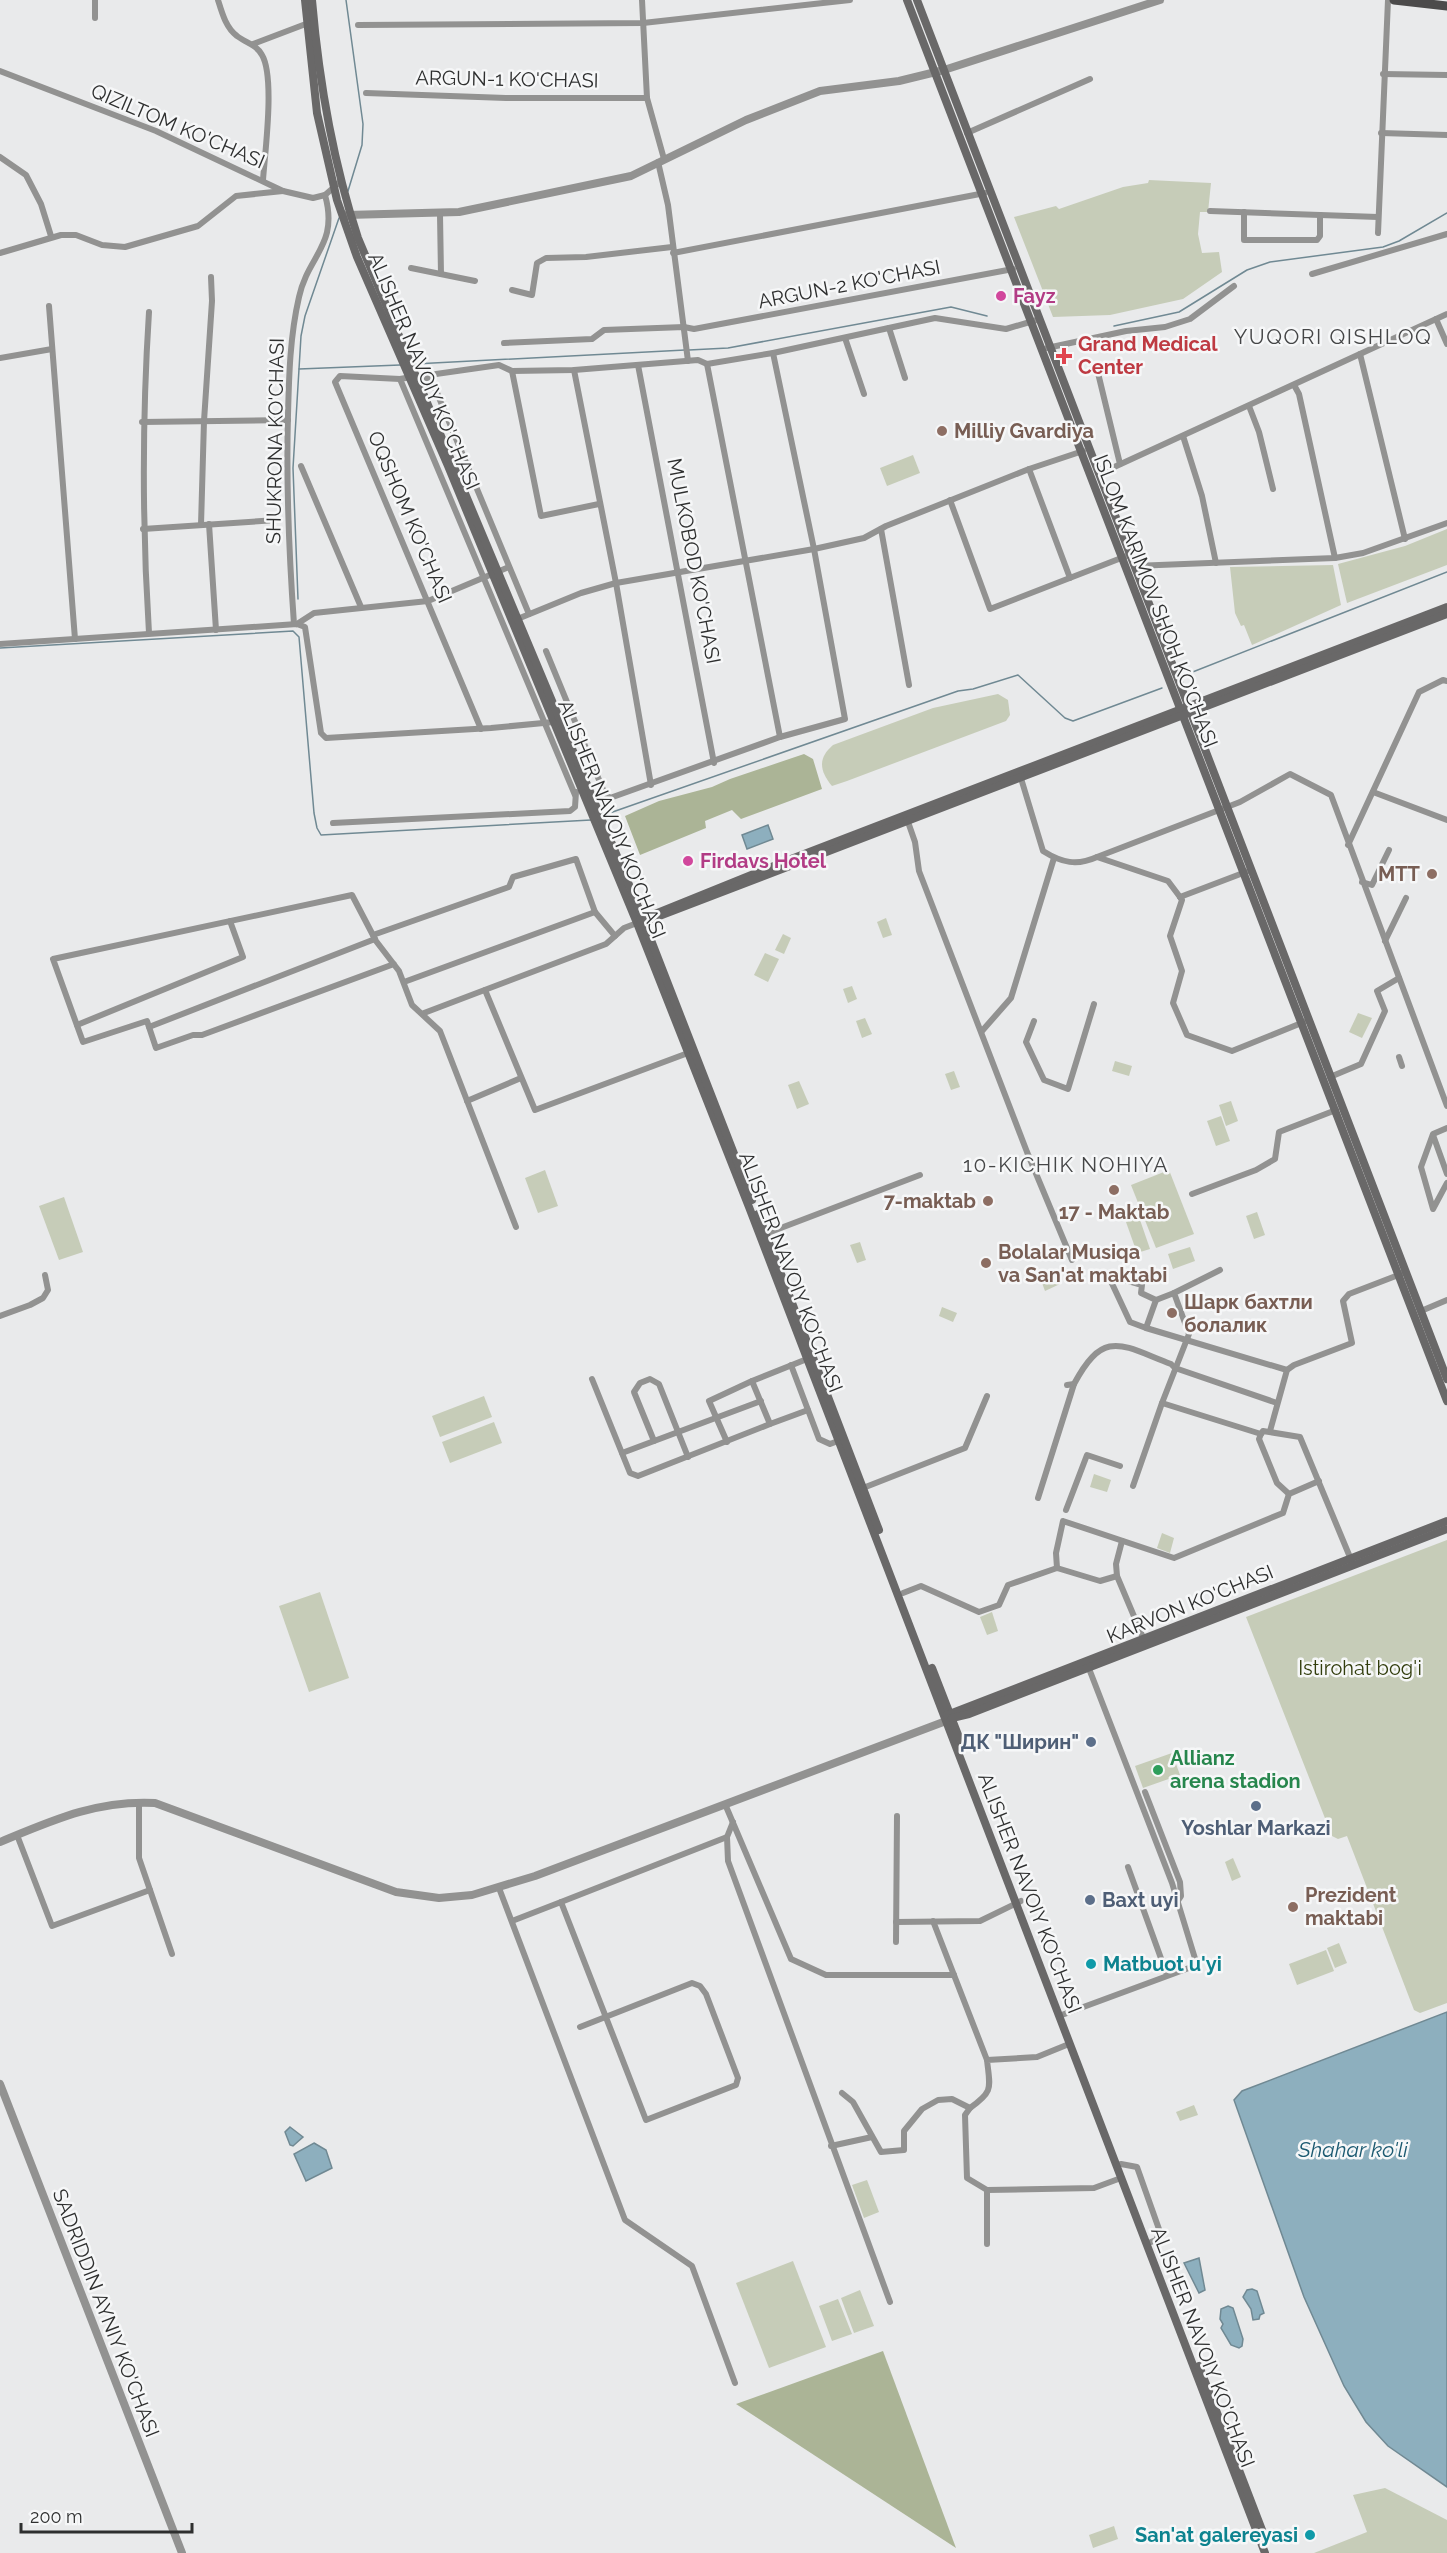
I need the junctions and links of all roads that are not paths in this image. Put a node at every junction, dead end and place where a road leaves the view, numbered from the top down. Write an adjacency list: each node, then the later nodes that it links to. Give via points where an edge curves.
1 (95, 0): 13 (street)
2 (218, 0): 17 (street, via 225,22 236,36)
3 (305, 0): 14 (main road, ALISHER NAVOIY KO'CHASI)
4 (312, 0): 14 (main road, ALISHER NAVOIY KO'CHASI)
5 (642, 0): 15 (street)
6 (850, 0): 15 (street)
7 (907, 0): 19 (main road, ISLOM KARIMOV SHOH KO'CHASI)
8 (917, 0): 19 (main road, ISLOM KARIMOV SHOH KO'CHASI)
9 (1388, 0): 20 (street)
10 (1394, 0): 12 (main road)
11 (1157, 1): 19 (street)
12 (1447, 6)
13 (95, 18)
14 (311, 22): 17 (street); 31 (main road, ALISHER NAVOIY KO'CHASI, via 317,114)
15 (643, 23): 16 (street); 24 (street)
16 (358, 25)
17 (253, 44): 30 (street, via 263,56 268,82)
18 (0, 71): 30 (street, QIZILTOM KO'CHASI, via 156,131)
19 (940, 71): 25 (main road, ISLOM KARIMOV SHOH KO'CHASI); 29 (street, via 899,81 820,91 746,120); 33 (main road, ISLOM KARIMOV SHOH KO'CHASI)
20 (1383, 74): 21 (street); 26 (street)
21 (1447, 75)
22 (1089, 79): 25 (street)
23 (366, 93): 24 (street, ARGUN-1 KO'CHASI)
24 (647, 98): 29 (street)
25 (967, 133): 33 (main road, ISLOM KARIMOV SHOH KO'CHASI)
26 (1381, 133): 27 (street); 40 (street)
27 (1447, 135)
28 (0, 157): 43 (street, via 26,175)
29 (661, 161): 38 (street, via 631,176); 44 (street)
30 (263, 180): 32 (street, QIZILTOM KO'CHASI)
31 (337, 184): 34 (street); 35 (main road, ALISHER NAVOIY KO'CHASI); 35 (main road, ALISHER NAVOIY KO'CHASI)
32 (283, 190): 34 (street, QIZILTOM KO'CHASI, via 313,198); 43 (street, via 236,196 198,226 124,247 102,245 76,235)
33 (986, 193): 44 (street); 47 (main road, ISLOM KARIMOV SHOH KO'CHASI)
34 (325, 195): 82 (street, SHUKRONA KO'CHASI, via 331,215 324,245 299,294 290,350)
35 (345, 207): 38 (street); 75 (main road, ALISHER NAVOIY KO'CHASI, via 357,258)
36 (1210, 211): 37 (street)
37 (1244, 212): 39 (street); 39 (street, via 1244,240 1317,240)
38 (440, 215): 48 (street)
39 (1320, 215): 40 (street)
40 (1378, 217): 41 (street)
41 (1378, 233)
42 (1447, 234): 49 (street)
43 (51, 236): 45 (street)
44 (673, 250): 53 (street, via 546,258 537,263 532,295); 60 (street)
45 (0, 254)
46 (411, 268): 48 (street)
47 (1016, 268): 58 (main road, ISLOM KARIMOV SHOH KO'CHASI); 60 (street, ARGUN-2 KO'CHASI)
48 (441, 274): 51 (street)
49 (1312, 274)
50 (211, 277): 84 (street)
51 (476, 281)
52 (1234, 286): 64 (street, via 1191,319)
53 (512, 290)
54 (49, 306): 65 (street)
55 (149, 312): 83 (street)
56 (1447, 314): 57 (street)
57 (1436, 319): 63 (street); 67 (street)
58 (1036, 320): 59 (street, via 1006,329 935,318); 64 (main road, ISLOM KARIMOV SHOH KO'CHASI)
59 (889, 328): 61 (street); 77 (street)
60 (685, 330): 62 (street, ARGUN-2 KO'CHASI, via 604,330 592,339); 69 (street)
61 (845, 338): 66 (street); 80 (street)
62 (504, 344)
63 (1447, 344)
64 (1047, 347): 86 (main road, ISLOM KARIMOV SHOH KO'CHASI)
65 (52, 349): 68 (street); 122 (street)
66 (773, 353): 70 (street); 101 (street)
67 (1360, 354): 79 (street); 100 (street)
68 (0, 358)
69 (688, 361): 70 (street); 71 (street)
70 (707, 364): 104 (street)
71 (638, 365): 72 (street); 109 (street, MULKOBOD KO'CHASI)
72 (574, 370): 73 (street); 93 (street)
73 (512, 371): 76 (street, via 499,365); 93 (street, via 541,516)
74 (1098, 373): 87 (street)
75 (415, 376): 76 (street); 78 (street); 108 (main road, ALISHER NAVOIY KO'CHASI)
76 (430, 376): 107 (street)
77 (905, 378)
78 (400, 379): 110 (street); 113 (street, OQSHOM KO'CHASI, via 340,376 335,382)
79 (1294, 385): 81 (street); 103 (street)
80 (864, 394)
81 (1249, 406): 85 (street); 91 (street)
82 (288, 420): 84 (street); 119 (street, SHUKRONA KO'CHASI, via 286,503)
83 (142, 422): 84 (street); 98 (street)
84 (204, 422): 97 (street)
85 (1183, 435): 87 (street); 105 (street, via 1202,496)
86 (1085, 450): 89 (street); 90 (main road, ISLOM KARIMOV SHOH KO'CHASI); 102 (main road, ISLOM KARIMOV SHOH KO'CHASI)
87 (1120, 464): 90 (street)
88 (301, 466): 114 (street, SHUKRONA KO'CHASI)
89 (1029, 469): 92 (street); 111 (street)
90 (1099, 474): 102 (main road, ISLOM KARIMOV SHOH KO'CHASI)
91 (1273, 489)
92 (951, 500): 99 (street); 111 (street, via 990,609)
93 (599, 504): 112 (street)
94 (277, 519): 96 (street)
95 (1447, 523): 100 (street)
96 (209, 524): 97 (street); 120 (street)
97 (201, 525): 98 (street)
98 (143, 529): 121 (street)
99 (881, 529): 101 (street, via 864,538); 126 (street)
100 (1406, 539): 103 (street)
101 (814, 549): 104 (street); 132 (street, via 846,719)
102 (1126, 556): 106 (main road, ISLOM KARIMOV SHOH KO'CHASI); 111 (street); 127 (main road, ISLOM KARIMOV SHOH KO'CHASI)
103 (1335, 558): 105 (street)
104 (747, 562): 109 (street); 132 (street)
105 (1216, 563): 106 (street)
106 (1134, 566): 127 (main road, ISLOM KARIMOV SHOH KO'CHASI)
107 (509, 567): 108 (street); 116 (street)
108 (496, 572): 110 (street); 118 (main road, ALISHER NAVOIY KO'CHASI)
109 (680, 572): 112 (street); 133 (street, MULKOBOD KO'CHASI)
110 (482, 578): 113 (street); 130 (street)
111 (1070, 578)
112 (616, 583): 116 (street); 137 (street)
113 (428, 601): 114 (street); 131 (street, OQSHOM KO'CHASI)
114 (361, 607): 119 (street, via 314,613)
115 (1447, 607): 127 (main road)
116 (528, 614): 118 (street)
117 (1447, 614): 127 (main road)
118 (516, 620): 129 (main road, ALISHER NAVOIY KO'CHASI)
119 (295, 624): 120 (street); 131 (street, via 305,627 323,736)
120 (216, 630): 121 (street)
121 (149, 633): 122 (street)
122 (75, 639): 123 (street)
123 (0, 644)
124 (546, 651): 128 (street)
125 (1447, 681): 138 (street, via 1419,692)
126 (909, 685)
127 (1186, 710): 135 (main road); 140 (main road, ISLOM KARIMOV SHOH KO'CHASI)
128 (571, 714): 129 (street); 134 (street)
129 (558, 721): 130 (street); 136 (main road, ALISHER NAVOIY KO'CHASI)
130 (542, 722): 131 (street); 139 (street)
131 (481, 729)
132 (780, 737): 133 (street)
133 (714, 763): 137 (street)
134 (595, 773): 136 (street); 137 (street, via 610,798)
135 (1020, 775): 141 (main road); 148 (street, via 1043,851)
136 (584, 784): 139 (street); 144 (main road, ALISHER NAVOIY KO'CHASI)
137 (651, 785)
138 (1373, 792): 142 (street); 145 (street)
139 (574, 795): 143 (street, via 575,807 570,811)
140 (1223, 809): 145 (street, via 1290,774 1330,795); 147 (street); 149 (main road, ISLOM KARIMOV SHOH KO'CHASI)
141 (906, 819): 155 (main road); 172 (street, via 915,842 919,871)
142 (1447, 820)
143 (333, 823)
144 (601, 826): 153 (main road, ALISHER NAVOIY KO'CHASI); 157 (main road, ALISHER NAVOIY KO'CHASI)
145 (1348, 845): 150 (street)
146 (1389, 850): 150 (street, via 1372,885)
147 (1097, 857): 148 (street, via 1080,864); 151 (street, via 1168,881)
148 (1054, 858): 172 (street, via 1011,998)
149 (1247, 872): 151 (street); 168 (main road, ISLOM KARIMOV SHOH KO'CHASI)
150 (1362, 882): 160 (street)
151 (1180, 897): 168 (street, via 1170,936 1182,970 1173,1003 1187,1035 1232,1051)
152 (1406, 898): 160 (street)
153 (636, 902): 155 (main road); 157 (main road, ALISHER NAVOIY KO'CHASI)
154 (595, 912): 158 (street); 159 (street, via 576,859 513,877 508,887); 164 (street)
155 (660, 914): 157 (main road); 161 (main road, via 651,931)
156 (230, 921): 159 (street, via 352,895); 170 (street, via 243,957); 170 (street, via 53,959)
157 (641, 921): 158 (street); 161 (main road, ALISHER NAVOIY KO'CHASI); 173 (main road, ALISHER NAVOIY KO'CHASI)
158 (615, 936): 165 (street, via 606,944)
159 (374, 937): 162 (street); 171 (street)
160 (1385, 941): 163 (street)
161 (652, 944): 183 (main road, ALISHER NAVOIY KO'CHASI)
162 (394, 964): 164 (street); 171 (street, via 202,1035 156,1048)
163 (1399, 978): 176 (street, via 1377,991 1385,1011 1361,1064); 179 (street)
164 (404, 982): 167 (street, via 412,1005)
165 (485, 990): 167 (street); 177 (street)
166 (1094, 1004): 169 (street, via 1068,1089 1044,1080 1026,1042)
167 (423, 1013): 178 (street, via 440,1031)
168 (1305, 1021): 176 (main road, ISLOM KARIMOV SHOH KO'CHASI); 180 (main road, ISLOM KARIMOV SHOH KO'CHASI)
169 (1034, 1022)
170 (77, 1025): 171 (street, via 83,1042 147,1021)
171 (149, 1027)
172 (982, 1031): 190 (street)
173 (688, 1053): 177 (street, via 535,1110); 183 (main road, ALISHER NAVOIY KO'CHASI)
174 (1399, 1057): 175 (street)
175 (1401, 1065)
176 (1330, 1077): 180 (main road, ISLOM KARIMOV SHOH KO'CHASI)
177 (521, 1078): 178 (street)
178 (467, 1101): 188 (street)
179 (1447, 1106)
180 (1338, 1109): 187 (street, via 1279,1132 1275,1159); 192 (main road, ISLOM KARIMOV SHOH KO'CHASI)
181 (1447, 1128): 182 (street)
182 (1433, 1134): 184 (street); 186 (street, via 1421,1167 1433,1209)
183 (735, 1165): 189 (main road, ALISHER NAVOIY KO'CHASI); 198 (main road, ALISHER NAVOIY KO'CHASI)
184 (1447, 1174)
185 (920, 1175): 189 (street)
186 (1447, 1183)
187 (1192, 1194)
188 (516, 1227)
189 (765, 1234): 198 (main road, ALISHER NAVOIY KO'CHASI)
190 (1072, 1260)
191 (1220, 1270): 194 (street)
192 (1402, 1274): 197 (main road, ISLOM KARIMOV SHOH KO'CHASI); 205 (street, via 1349,1294 1343,1300 1353,1338 1349,1346); 211 (main road, ISLOM KARIMOV SHOH KO'CHASI)
193 (45, 1275): 199 (street, via 48,1290 43,1298)
194 (1174, 1293): 195 (street); 201 (street, via 1189,1334)
195 (1156, 1300): 200 (street); 200 (street, via 1141,1293 1142,1285 1108,1275 1130,1322)
196 (1447, 1300): 197 (street)
197 (1421, 1311): 207 (main road, ISLOM KARIMOV SHOH KO'CHASI)
198 (792, 1312): 202 (main road, ALISHER NAVOIY KO'CHASI); 228 (main road, ALISHER NAVOIY KO'CHASI)
199 (0, 1316)
200 (1146, 1328): 201 (street)
201 (1185, 1342): 204 (street); 205 (street)
202 (807, 1359): 203 (street); 222 (main road, ALISHER NAVOIY KO'CHASI)
203 (790, 1365): 208 (street); 214 (street)
204 (1175, 1368): 212 (street); 213 (street); 230 (street, via 1122,1345 1098,1350 1071,1385)
205 (1287, 1370): 213 (street)
206 (592, 1379): 223 (street)
207 (1447, 1379)
208 (752, 1381): 210 (street); 215 (street, via 711,1399)
209 (987, 1396): 228 (street, via 965,1448)
210 (760, 1401): 215 (street); 216 (street)
211 (1447, 1401)
212 (1162, 1403): 219 (street); 227 (street)
213 (1277, 1403): 217 (street)
214 (808, 1410): 216 (street); 222 (street, via 819,1439 830,1444)
215 (716, 1417): 218 (street); 221 (street)
216 (771, 1424): 221 (street)
217 (1270, 1431): 219 (street); 226 (street, via 1300,1437)
218 (677, 1432): 220 (street); 220 (street, via 659,1384 655,1379 645,1381 634,1392); 224 (street)
219 (1261, 1434): 229 (street, via 1259,1439 1277,1483)
220 (654, 1441): 223 (street)
221 (727, 1442): 224 (street)
222 (838, 1442): 241 (main road, ALISHER NAVOIY KO'CHASI)
223 (622, 1454): 224 (street, via 630,1473 638,1476)
224 (688, 1457)
225 (1120, 1466): 231 (street, via 1087,1455)
226 (1319, 1481): 229 (street); 235 (street)
227 (1132, 1486)
228 (863, 1488): 238 (main road, ALISHER NAVOIY KO'CHASI)
229 (1289, 1494): 234 (street, via 1283,1513 1174,1558)
230 (1038, 1498)
231 (1066, 1510)
232 (1447, 1521): 235 (main road, KARVON KO'CHASI)
233 (1447, 1530): 235 (main road)
234 (1122, 1541): 236 (street, via 1063,1521); 237 (street, via 1116,1564)
235 (1352, 1562): 239 (main road, KARVON KO'CHASI)
236 (1056, 1568): 237 (street, via 1100,1581); 238 (street, via 1008,1586 999,1605 979,1612 921,1586)
237 (1118, 1576): 239 (street)
238 (903, 1593): 241 (main road, ALISHER NAVOIY KO'CHASI)
239 (1145, 1643): 240 (main road, KARVON KO'CHASI)
240 (1088, 1665): 241 (main road, KARVON KO'CHASI); 255 (street)
241 (946, 1718): 244 (street); 254 (main road, ALISHER NAVOIY KO'CHASI)
242 (1145, 1792): 255 (street, via 1180,1882 1181,1896)
243 (139, 1802): 247 (street, via 83,1811); 251 (street, via 155,1803 396,1892 439,1898); 252 (street, via 136,1838)
244 (725, 1804): 246 (street); 251 (street)
245 (897, 1816): 258 (street)
246 (733, 1822): 248 (street); 261 (street, via 791,1959 826,1976)
247 (16, 1836): 249 (street); 252 (street, via 52,1926)
248 (727, 1837): 253 (street); 272 (street, via 728,1860)
249 (0, 1842)
250 (1128, 1867): 262 (street)
251 (499, 1888): 256 (street)
252 (150, 1890): 260 (street)
253 (561, 1902): 256 (street); 264 (street)
254 (1018, 1902): 257 (street, via 980,1921); 263 (main road, ALISHER NAVOIY KO'CHASI)
255 (1177, 1902): 262 (street, via 1197,1965)
256 (512, 1921): 279 (street, via 625,2220 692,2266)
257 (933, 1921): 258 (street); 261 (street)
258 (896, 1922): 259 (street)
259 (896, 1942)
260 (172, 1954)
261 (954, 1975): 267 (street)
262 (1167, 1975): 263 (street)
263 (1061, 2015): 266 (main road, ALISHER NAVOIY KO'CHASI); 273 (main road, ALISHER NAVOIY KO'CHASI)
264 (605, 2017): 264 (street, via 692,1983 700,1986 738,2078 736,2085 646,2120); 265 (street)
265 (580, 2027)
266 (1070, 2044): 267 (street, via 1037,2057); 273 (main road, ALISHER NAVOIY KO'CHASI)
267 (987, 2060): 270 (street, via 990,2090)
268 (0, 2084): 281 (street, SADRIDDIN AYNIY KO'CHASI)
269 (842, 2093): 271 (street, via 853,2102)
270 (970, 2108): 271 (street, via 952,2099 938,2100 922,2109 904,2131 904,2150 881,2152); 274 (street, via 965,2115 967,2178)
271 (873, 2136): 272 (street)
272 (831, 2146): 278 (street)
273 (1121, 2171): 274 (street, via 1094,2188); 275 (main road, ALISHER NAVOIY KO'CHASI); 275 (street, via 1137,2167 1160,2232); 277 (main road, ALISHER NAVOIY KO'CHASI)
274 (987, 2190): 276 (street)
275 (1151, 2242): 277 (main road, ALISHER NAVOIY KO'CHASI)
276 (987, 2244)
277 (1160, 2274): 280 (main road, ALISHER NAVOIY KO'CHASI)
278 (890, 2302)
279 (735, 2383)
280 (1254, 2519): 282 (main road, ALISHER NAVOIY KO'CHASI); 283 (main road, ALISHER NAVOIY KO'CHASI)
281 (182, 2553)
282 (1265, 2553)
283 (1271, 2553)

